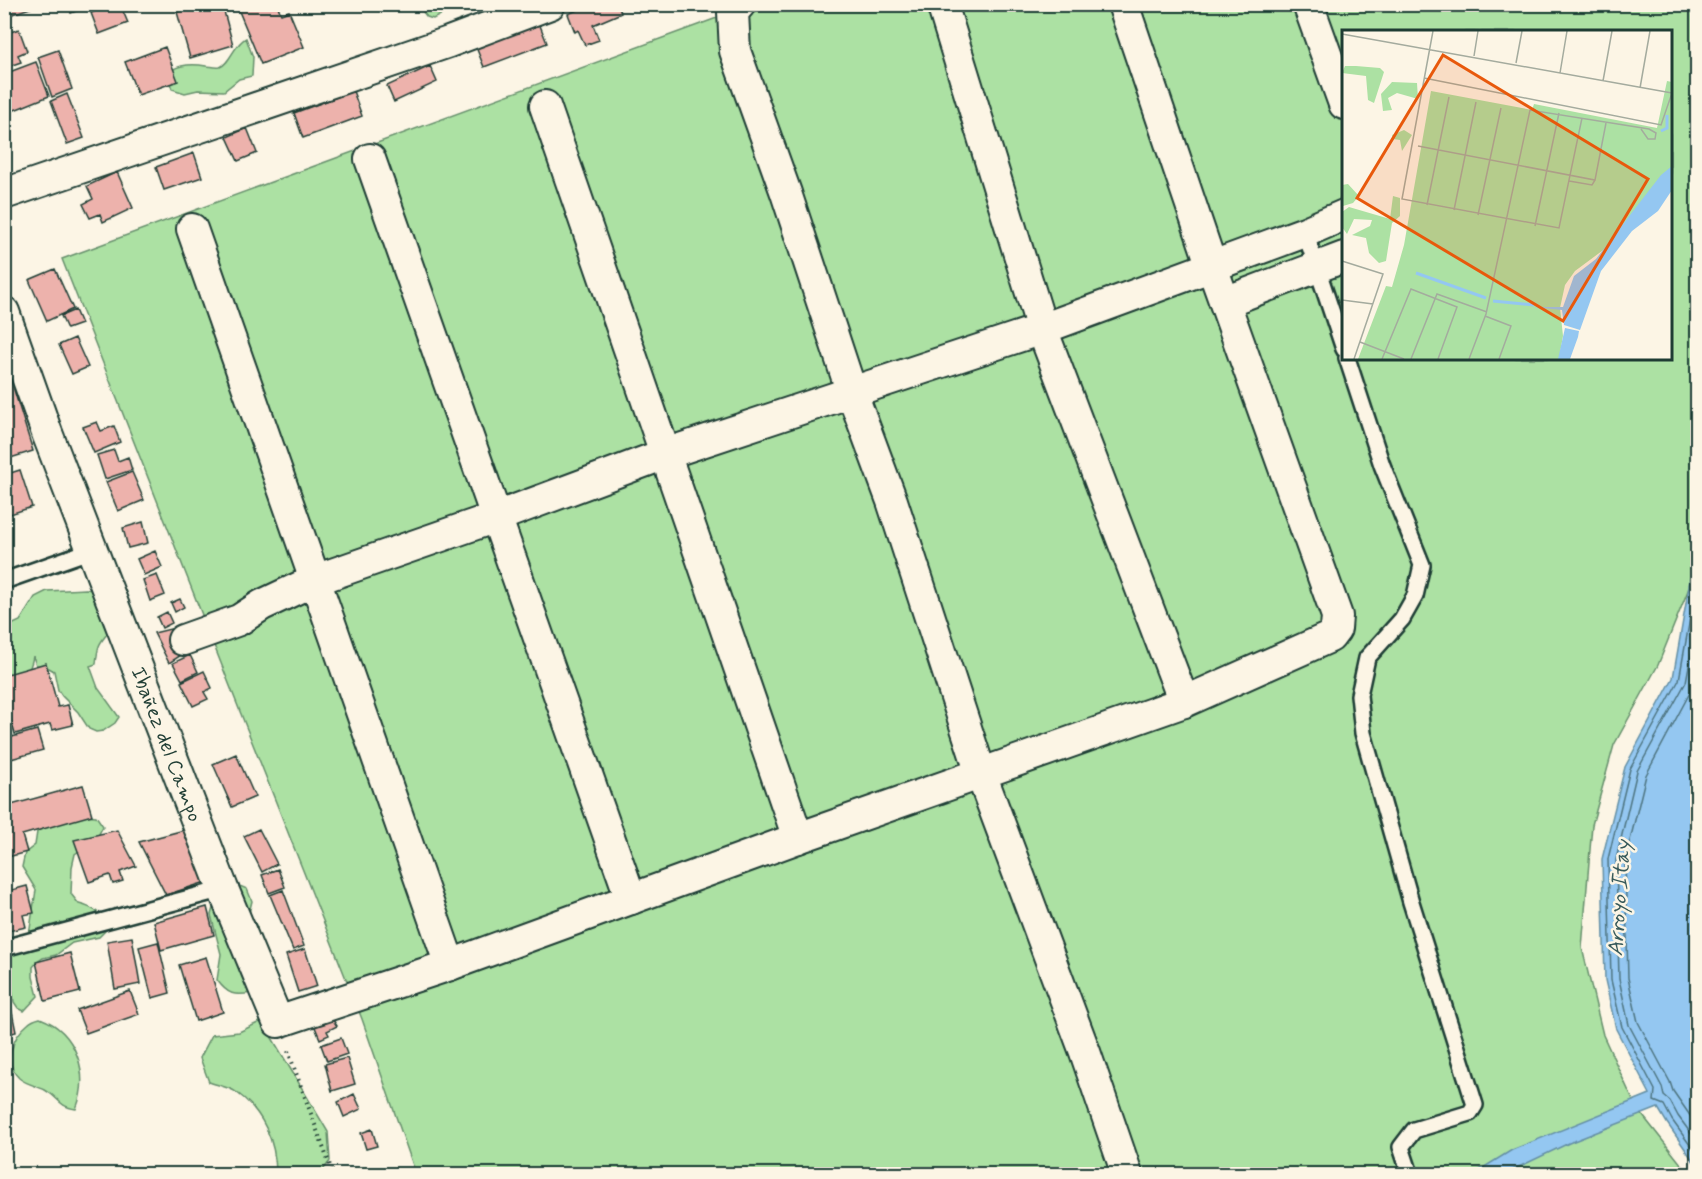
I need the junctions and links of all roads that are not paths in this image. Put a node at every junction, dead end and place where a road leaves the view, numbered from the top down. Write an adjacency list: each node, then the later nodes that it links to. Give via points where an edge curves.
1 (550, 4): 9 (street)
2 (741, 4): 20 (street, via 733,12 735,51)
3 (942, 4): 17 (street)
4 (1123, 4): 14 (street)
5 (1308, 4): 6 (street)
6 (1342, 98)
7 (545, 106): 21 (street)
8 (370, 159): 22 (street)
9 (4, 194)
10 (1342, 216): 12 (street)
11 (192, 229): 24 (street)
12 (1305, 232): 13 (lane); 14 (street)
13 (1330, 262): 15 (street); 18 (lane)
14 (1212, 267): 15 (street); 17 (street)
15 (1225, 302): 27 (street, via 1337,616 1336,629 1330,637)
16 (4, 312): 23 (street, Ibañez del Campo)
17 (1042, 329): 20 (street); 27 (street)
18 (1342, 337)
19 (1348, 360): 34 (lane, via 1382,465 1422,565 1415,596 1402,619 1367,658 1359,695 1363,733 1475,1106 1470,1113 1414,1130 1401,1147)
20 (852, 393): 21 (street); 28 (street, via 892,501)
21 (665, 454): 22 (street); 29 (street)
22 (496, 517): 24 (street); 31 (street)
23 (92, 550): 25 (lane); 30 (street, Ibañez del Campo)
24 (315, 580): 26 (street, via 239,620); 33 (street)
25 (4, 581)
26 (183, 640)
27 (1184, 702): 28 (street)
28 (981, 774): 29 (street); 35 (street)
29 (798, 838): 31 (street)
30 (223, 889): 32 (lane); 33 (street, Ibañez del Campo, via 278,1022)
31 (631, 899): 33 (street)
32 (4, 948)
33 (450, 964)
34 (1409, 1172)
35 (1127, 1174)

